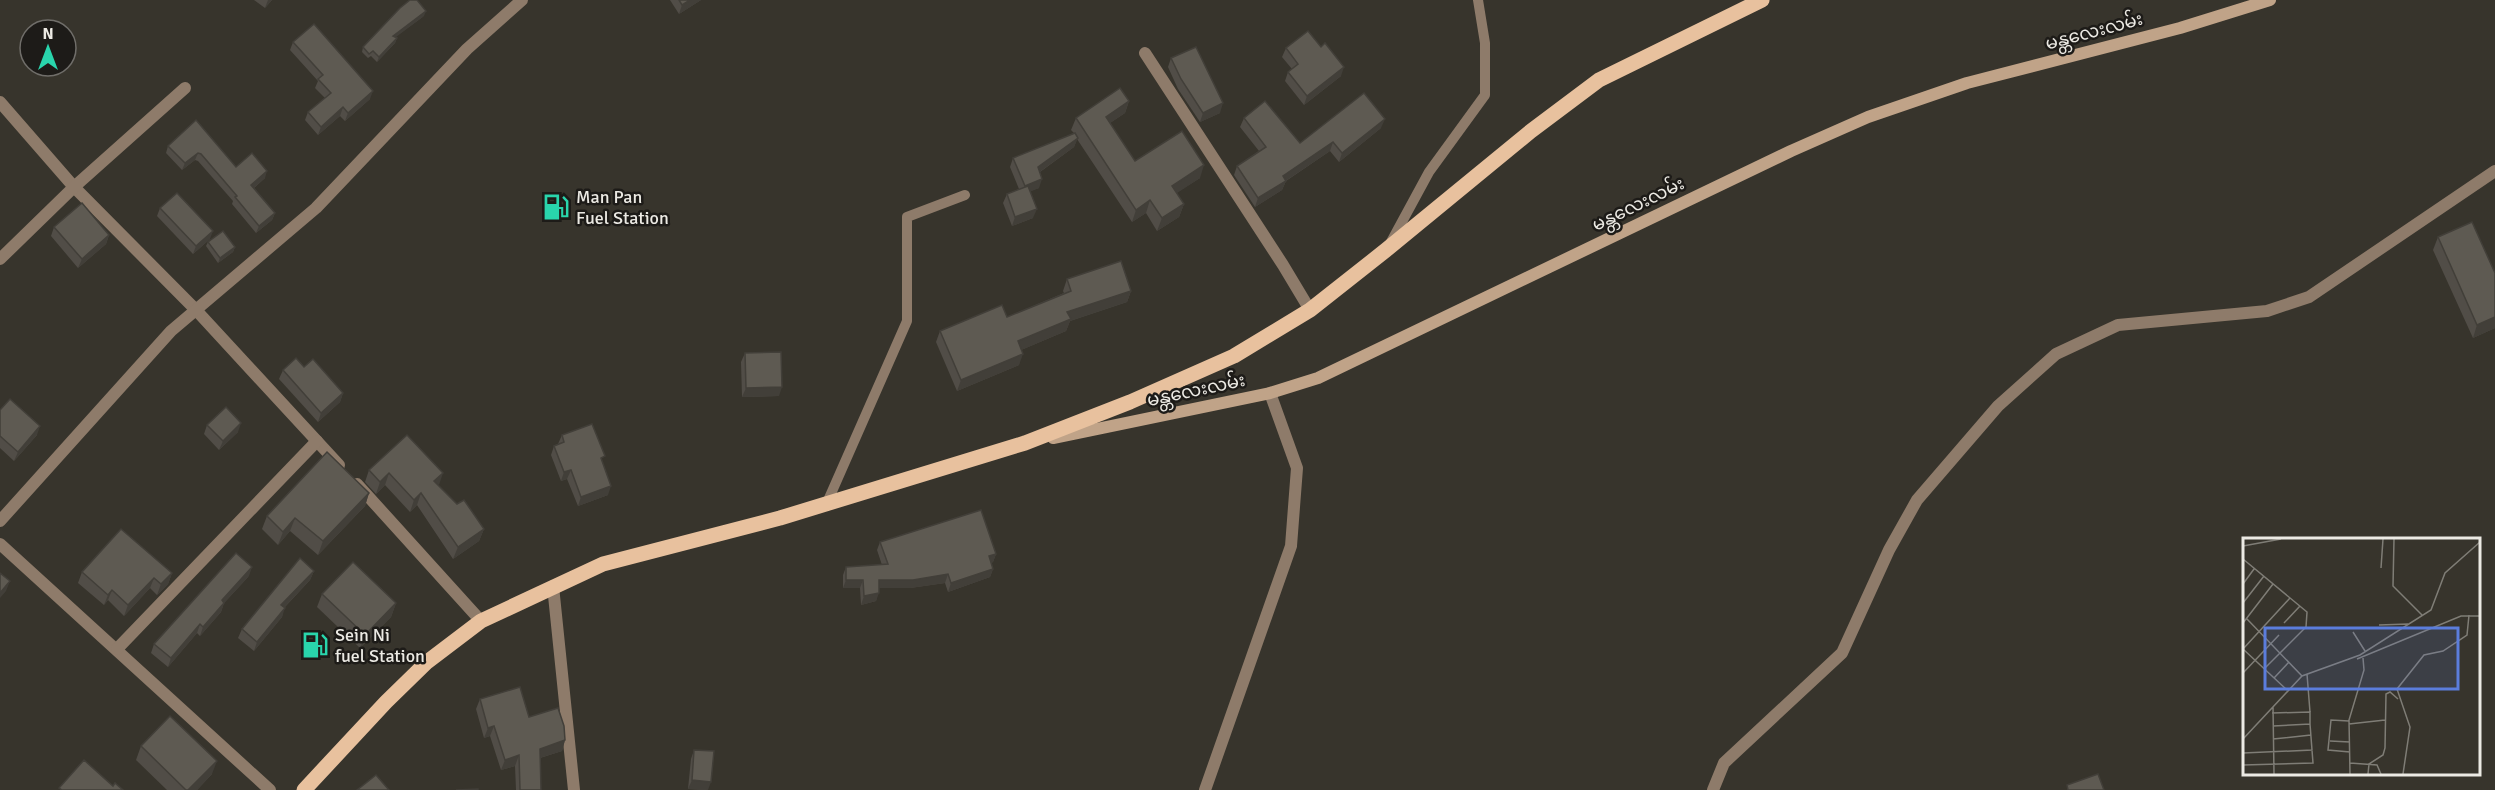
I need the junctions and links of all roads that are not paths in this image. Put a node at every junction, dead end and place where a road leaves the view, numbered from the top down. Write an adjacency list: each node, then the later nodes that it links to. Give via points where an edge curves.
1 (522, 0): 13 (street, via 467,50 316,208)
2 (1478, 0): 11 (lane, via 1485,43 1485,94 1429,172)
3 (1762, 0): 11 (main road, via 1599,80)
4 (2270, 0): 15 (main road, မန္တလေးလမ်း, via 2180,28 1968,83 1868,117 1318,378)
5 (1145, 53): 14 (street)
6 (185, 88): 9 (street)
7 (0, 102): 9 (street)
8 (2495, 171): 28 (street, via 2309,297 2267,311 2118,325 2056,354 1998,406 1917,500 1889,550 1842,653 1724,763)
9 (74, 188): 12 (street); 13 (street)
10 (965, 195): 18 (lane, via 907,217 907,321)
11 (1386, 250): 14 (main road)
12 (0, 260)
13 (196, 310): 16 (street); 19 (street, via 171,331)
14 (1310, 310): 17 (main road, via 1234,356)
15 (1270, 393): 17 (main road, မန္တလေးလမ်း); 27 (street, via 1297,468 1291,546)
16 (317, 441): 22 (street); 23 (street)
17 (1025, 444): 18 (main road)
18 (826, 504): 21 (main road, via 603,564)
19 (0, 521)
20 (0, 544): 23 (street)
21 (553, 586): 22 (main road); 26 (street)
22 (481, 621): 25 (main road, via 427,662)
23 (117, 649): 24 (street)
24 (270, 790)
25 (304, 790)
26 (574, 790)
27 (1204, 790)
28 (1713, 790)

